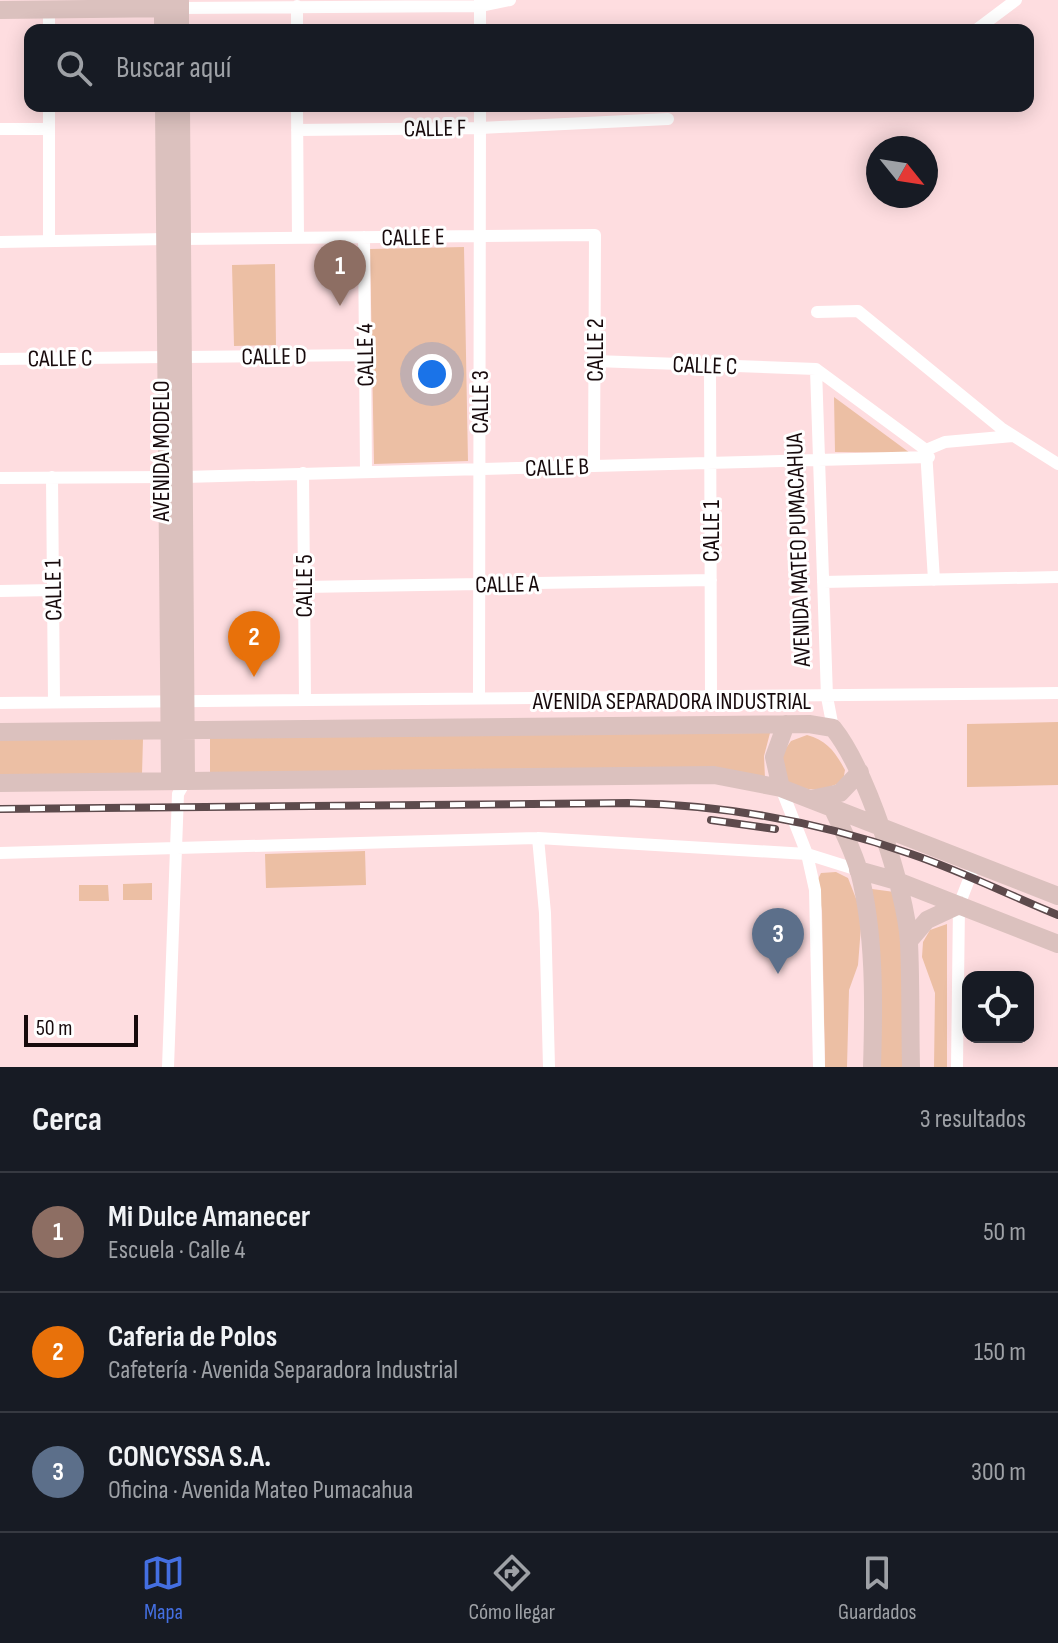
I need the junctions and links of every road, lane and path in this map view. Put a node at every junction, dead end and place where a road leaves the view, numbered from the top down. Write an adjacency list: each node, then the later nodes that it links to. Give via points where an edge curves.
1 (510, 0): 3 (street)
2 (1016, 0): 13 (street)
3 (480, 3): 5 (street); 12 (street)
4 (171, 4): 5 (street); 6 (main road); 9 (main road); 10 (main road)
5 (297, 6): 11 (street)
6 (49, 9): 7 (main road); 8 (street)
7 (0, 10)
8 (49, 24)
9 (165, 24)
10 (178, 24)
11 (297, 24)
12 (480, 24)
13 (984, 24)
14 (49, 112): 22 (street)
15 (164, 112): 28 (main road, AVENIDA MODELO)
16 (181, 112): 28 (main road, AVENIDA MODELO)
17 (297, 112): 23 (street)
18 (480, 112): 20 (street, CALLE 3)
19 (668, 119): 20 (street, CALLE F)
20 (480, 128): 23 (street, CALLE F); 25 (street, CALLE 3)
21 (0, 129): 22 (street)
22 (48, 129): 29 (street)
23 (297, 130): 27 (street)
24 (595, 235): 25 (street, CALLE E); 35 (street, CALLE 2)
25 (480, 236): 26 (street, CALLE E); 44 (street, CALLE 3)
26 (364, 237): 27 (street, CALLE E); 32 (street, CALLE 4)
27 (298, 238): 28 (street, CALLE E)
28 (175, 239): 29 (street, CALLE E); 33 (main road, AVENIDA MODELO)
29 (49, 241): 30 (street, CALLE E)
30 (0, 242)
31 (817, 312): 38 (street, via 858,311)
32 (364, 355): 33 (street, CALLE D); 45 (street, CALLE 4)
33 (176, 357): 34 (street, CALLE C); 48 (main road, AVENIDA MODELO)
34 (0, 359)
35 (595, 361): 36 (street, CALLE C); 43 (street, CALLE 2)
36 (710, 365): 37 (street, CALLE C); 41 (street, CALLE 1)
37 (816, 369): 39 (street); 40 (street, AVENIDA MATEO PUMACAHUA)
38 (1013, 436): 39 (street, CALLE B, via 945,442); 42 (street)
39 (928, 453): 40 (street, CALLE B); 52 (street)
40 (819, 460): 41 (street, CALLE B); 53 (street, AVENIDA MATEO PUMACAHUA)
41 (710, 463): 43 (street, CALLE B); 51 (street, CALLE 1)
42 (1058, 464)
43 (594, 466): 44 (street, CALLE B)
44 (480, 469): 45 (street, CALLE B); 54 (street, CALLE 3)
45 (366, 472): 46 (street, CALLE B)
46 (303, 473): 48 (street, CALLE B); 55 (street, CALLE 5)
47 (52, 477): 48 (street, CALLE B); 49 (street, CALLE B); 56 (street, CALLE 1)
48 (177, 477): 63 (main road, AVENIDA MODELO)
49 (0, 478)
50 (1058, 577): 52 (street)
51 (711, 580): 54 (street, CALLE A); 59 (street, CALLE 1)
52 (934, 580): 53 (street)
53 (823, 582): 60 (street, AVENIDA MATEO PUMACAHUA)
54 (479, 584): 55 (street, CALLE A); 61 (street, CALLE 3)
55 (304, 587): 62 (street, CALLE 5)
56 (53, 590): 57 (street); 64 (street, CALLE 1)
57 (0, 591)
58 (1058, 693): 60 (street, AVENIDA SEPARADORA INDUSTRIAL)
59 (711, 697): 60 (street, AVENIDA SEPARADORA INDUSTRIAL); 61 (street, AVENIDA SEPARADORA INDUSTRIAL)
60 (827, 697): 67 (street, AVENIDA MATEO PUMACAHUA)
61 (479, 698): 62 (street, AVENIDA SEPARADORA INDUSTRIAL)
62 (305, 699): 63 (street, AVENIDA SEPARADORA INDUSTRIAL)
63 (178, 700): 64 (street, AVENIDA SEPARADORA INDUSTRIAL); 68 (main road, AVENIDA MODELO)
64 (54, 702): 65 (street, AVENIDA SEPARADORA INDUSTRIAL)
65 (0, 703)
66 (786, 724): 67 (main road, AVENIDA SEPARADORA INDUSTRIAL); 68 (main road, AVENIDA SEPARADORA INDUSTRIAL); 73 (main road, via 774,757)
67 (833, 728): 70 (main road, AVENIDA SEPARADORA INDUSTRIAL)
68 (179, 730): 69 (main road, AVENIDA SEPARADORA INDUSTRIAL); 72 (main road, AVENIDA MODELO)
69 (0, 732)
70 (860, 772): 74 (main road, via 840,793); 76 (main road, AVENIDA SEPARADORA INDUSTRIAL)
71 (0, 783): 72 (main road)
72 (178, 785): 73 (main road, via 714,775); 78 (street, AVENIDA MODELO)
73 (781, 788): 74 (main road); 80 (street)
74 (808, 799): 75 (main road)
75 (833, 809): 76 (main road); 82 (main road)
76 (877, 823): 81 (main road); 83 (main road)
77 (538, 838): 78 (street); 80 (street); 89 (street)
78 (175, 848): 79 (street); 88 (street, AVENIDA MODELO)
79 (0, 853)
80 (807, 854): 82 (street); 90 (street, via 818,908)
81 (975, 864): 84 (main road); 85 (street)
82 (858, 870): 83 (main road); 91 (main road, via 872,978)
83 (897, 881): 85 (main road); 86 (main road)
84 (1058, 896)
85 (959, 905): 86 (main road, via 927,920); 87 (main road); 93 (street)
86 (909, 941): 92 (main road)
87 (1058, 944)
88 (168, 1067)
89 (549, 1067)
90 (819, 1067)
91 (872, 1067)
92 (911, 1067)
93 (957, 1067)

